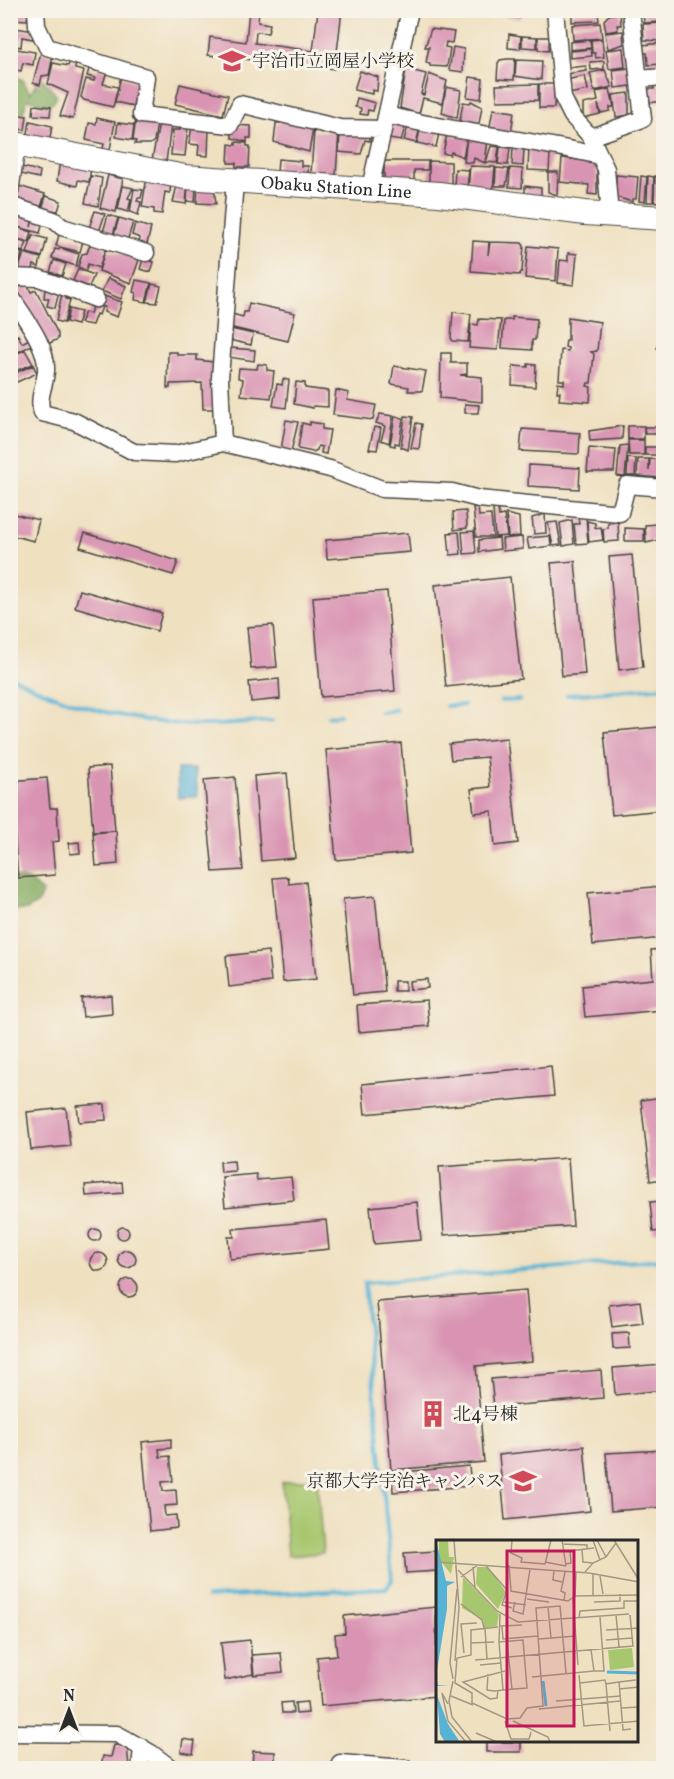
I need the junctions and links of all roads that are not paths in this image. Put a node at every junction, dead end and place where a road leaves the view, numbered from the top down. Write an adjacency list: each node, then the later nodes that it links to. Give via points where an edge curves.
1 (36, 10): 7 (street, via 37,26 47,48 146,77 141,116 230,125 240,104 340,128)
2 (410, 10): 7 (street)
3 (555, 10): 8 (street, via 563,98)
4 (631, 10): 6 (street)
5 (663, 76): 6 (street)
6 (639, 79): 8 (street, via 643,119)
7 (385, 122): 10 (street, via 547,143); 12 (street)
8 (591, 137): 10 (street)
9 (14, 144): 11 (main road, Obaku Station Line, via 151,171); 13 (street)
10 (600, 156): 15 (street, via 606,169)
11 (235, 181): 12 (main road, Obaku Station Line); 21 (street, via 220,378)
12 (370, 188): 15 (main road, Obaku Station Line)
13 (10, 192)
14 (10, 205): 17 (street, via 54,220 62,227)
15 (610, 215): 16 (main road, Obaku Station Line)
16 (663, 218)
17 (146, 253)
18 (10, 277): 20 (street, via 39,278)
19 (10, 295): 21 (street, via 45,360 39,404 42,413 74,421 134,452 175,454)
20 (96, 299)
21 (223, 443): 22 (street, via 330,469 382,489 452,492 479,499 620,513 627,485)
22 (663, 488)
23 (10, 1733): 24 (street, via 117,1734)
24 (142, 1748): 26 (street); 27 (street)
25 (340, 1763): 28 (street)
26 (140, 1768)
27 (171, 1768)
28 (397, 1768)

